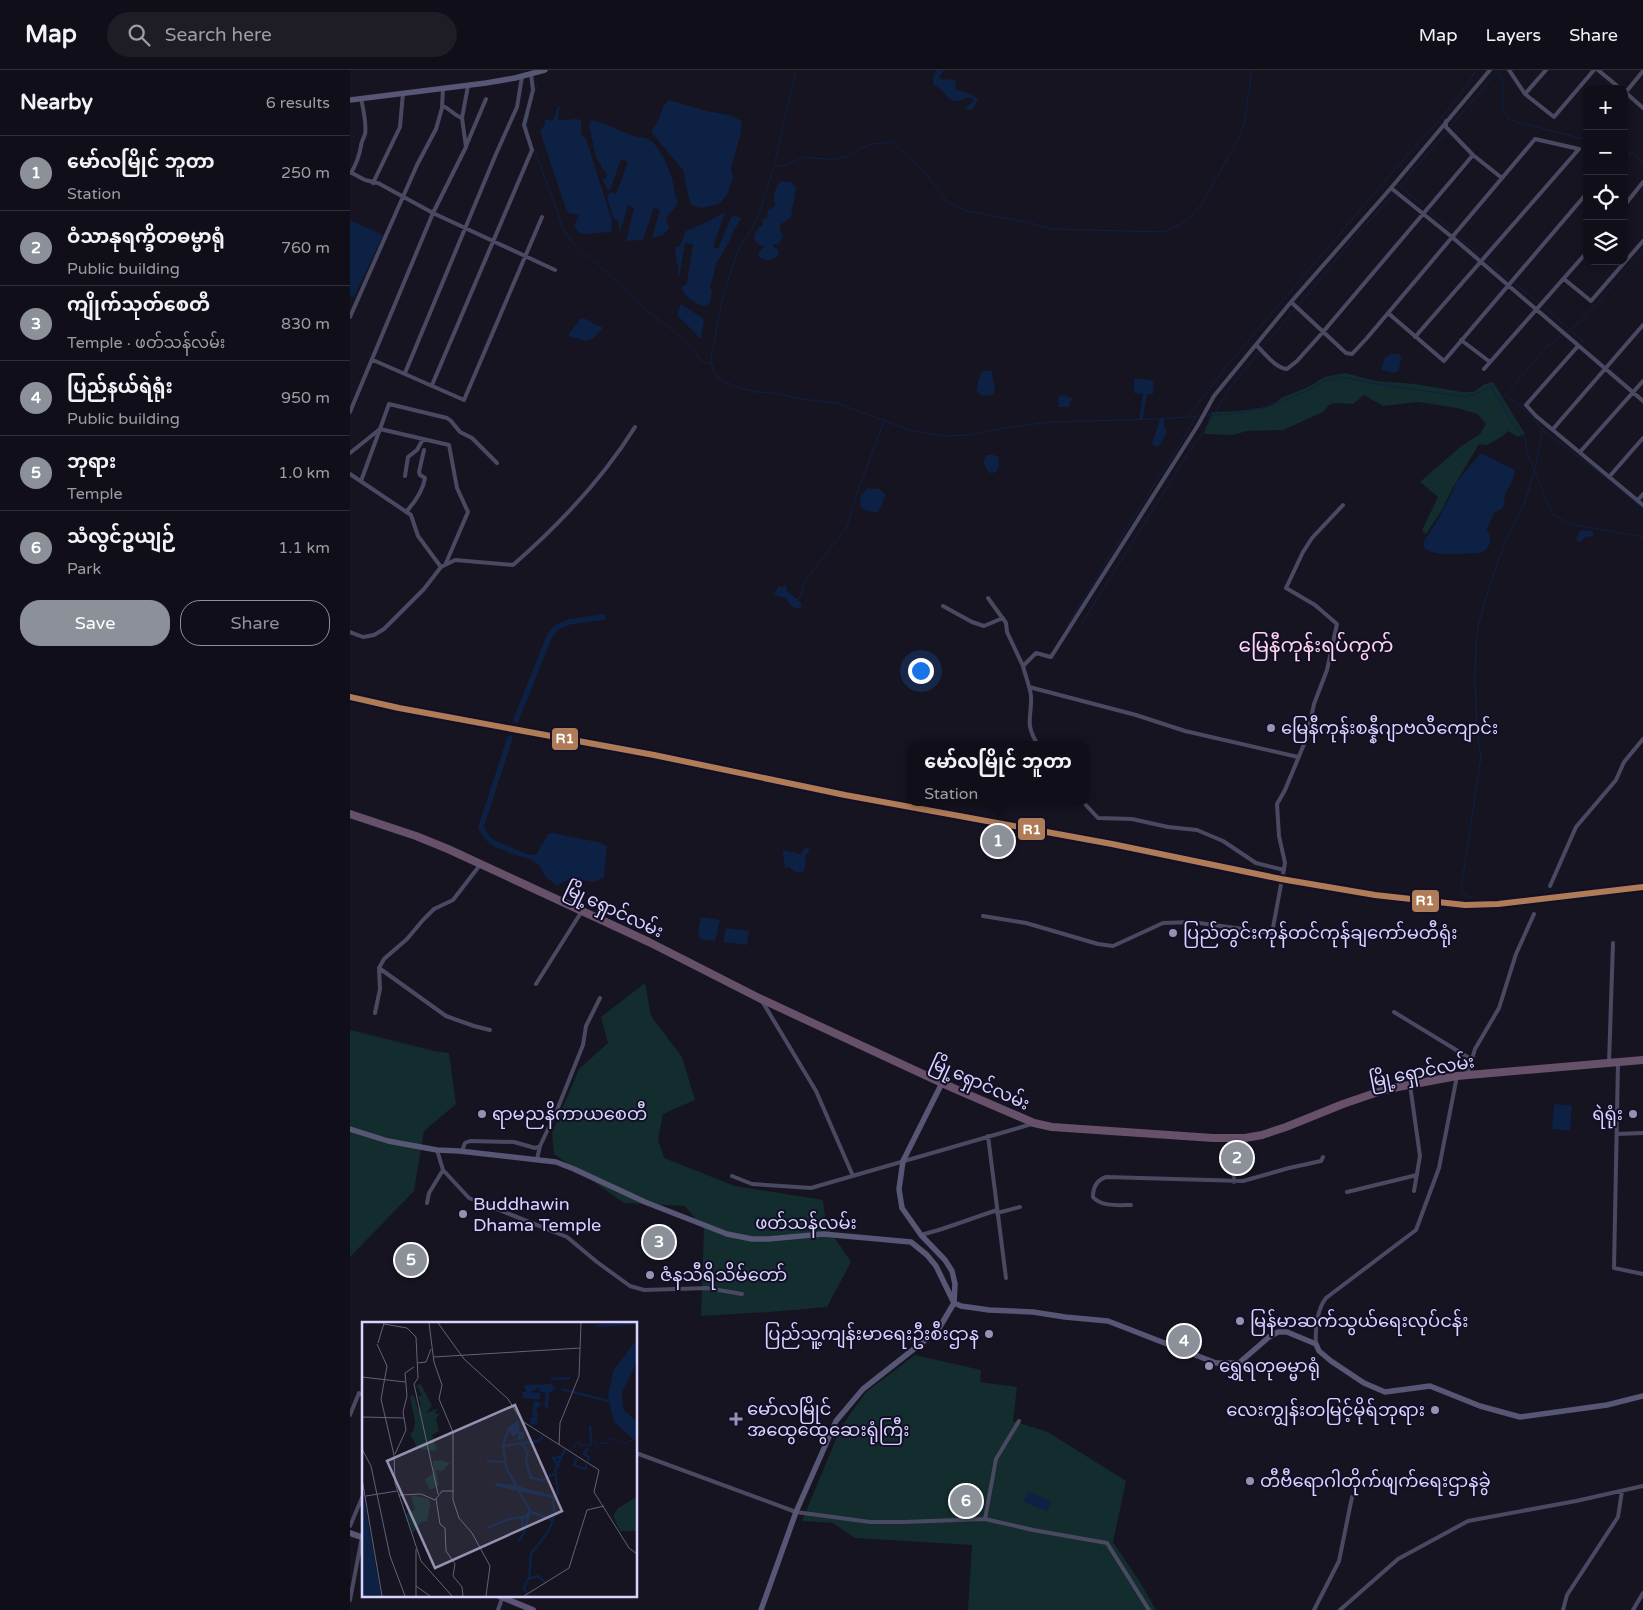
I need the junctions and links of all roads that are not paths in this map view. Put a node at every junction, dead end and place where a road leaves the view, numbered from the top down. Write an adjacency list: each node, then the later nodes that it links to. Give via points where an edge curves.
1 (545, 70): 8 (street)
2 (1490, 70): 23 (street)
3 (1509, 70): 15 (street)
4 (1546, 70): 15 (street)
5 (1594, 70): 15 (street, via 1554,117)
6 (1598, 70): 10 (street)
7 (1643, 71): 12 (street)
8 (531, 74): 9 (street); 39 (street, via 533,90 524,125 532,150)
9 (522, 76): 11 (street); 37 (street, via 517,107)
10 (1617, 85)
11 (468, 86): 13 (street); 22 (street)
12 (1628, 87)
13 (444, 88): 14 (street); 20 (street)
14 (402, 93): 17 (street); 29 (street, via 400,128)
15 (1525, 94)
16 (1628, 95): 21 (street)
17 (361, 98): 19 (street); 26 (street, via 365,135 357,164)
18 (486, 99): 24 (street)
19 (350, 100)
20 (443, 106): 22 (street); 31 (street, via 436,129)
21 (1643, 108)
22 (462, 118): 24 (street)
23 (1446, 122): 25 (street, via 1446,127); 30 (street)
24 (466, 147): 34 (street)
25 (1473, 155): 27 (street); 35 (street)
26 (350, 172): 29 (street)
27 (1502, 178): 38 (street); 43 (street, via 1535,139 1578,149)
28 (1643, 182): 33 (street)
29 (374, 183): 31 (street)
30 (1391, 188): 35 (street); 47 (street)
31 (403, 196): 34 (street); 50 (street)
32 (1583, 198): 46 (street)
33 (1628, 201)
34 (433, 213): 37 (street); 57 (street)
35 (1423, 214): 38 (street); 52 (street)
36 (542, 217): 41 (street)
37 (465, 228): 39 (street); 61 (street)
38 (1452, 237): 43 (street); 49 (street)
39 (495, 241): 41 (street); 63 (street)
40 (1643, 241): 45 (street, via 1591,301)
41 (526, 256): 44 (street); 63 (street, via 464,400)
42 (1583, 257): 45 (street)
43 (1480, 262): 46 (street); 53 (street)
44 (555, 270)
45 (1564, 279): 48 (street)
46 (1508, 286): 48 (street); 54 (street)
47 (1292, 302): 52 (street); 55 (street)
48 (1536, 310): 56 (street); 58 (street)
49 (1388, 313): 52 (street, via 1352,354 1346,353); 53 (street)
50 (350, 317)
51 (1643, 325): 60 (street)
52 (1324, 332): 55 (street, via 1287,369 1277,366)
53 (1416, 337): 54 (street, via 1444,361)
54 (1461, 340): 58 (street)
55 (1256, 345): 91 (street, via 1214,396 1051,657 1036,653)
56 (1578, 346): 60 (street); 69 (street, via 1526,405)
57 (373, 360): 61 (street); 66 (street)
58 (1490, 362): 59 (street)
59 (1484, 369)
60 (1606, 369): 64 (street); 69 (street)
61 (405, 373): 63 (street)
62 (1643, 381): 64 (street)
63 (432, 385)
64 (1633, 393): 65 (street); 73 (street)
65 (1643, 401)
66 (350, 412)
67 (635, 427): 85 (street, via 585,495 513,565 455,560)
68 (380, 429): 71 (street); 74 (street); 75 (street, via 388,404 447,418); 79 (street)
69 (1553, 429): 73 (street)
70 (1643, 438): 78 (street)
71 (423, 439): 77 (street, via 408,457); 85 (street, via 449,446 457,488 468,512)
72 (424, 450): 84 (street, via 419,472 425,478 424,482 417,499)
73 (1580, 452): 78 (street)
74 (350, 453)
75 (496, 463)
76 (350, 474): 79 (street)
77 (405, 476)
78 (1609, 477): 81 (street)
79 (361, 481): 84 (street)
80 (1643, 494): 81 (street)
81 (1638, 500): 83 (street)
82 (1343, 505): 95 (street, via 1312,538 1286,588 1337,624 1327,670)
83 (1643, 505)
84 (406, 512): 86 (street, via 411,515 418,536)
85 (445, 564): 86 (street)
86 (441, 567): 90 (street, via 384,629 363,637)
87 (988, 598): 89 (street)
88 (943, 606): 89 (street, via 984,626)
89 (1003, 618): 91 (street)
90 (350, 632)
91 (1023, 666): 92 (street)
92 (1029, 688): 94 (street, via 1029,718); 95 (street, via 1186,731)
93 (1643, 739): 100 (street, via 1624,762 1616,780 1576,827)
94 (1036, 741)
95 (1298, 757): 99 (street, via 1277,804)
96 (1086, 806): 99 (street, via 1098,818 1132,819 1197,830 1223,841 1256,863)
97 (350, 814): 98 (highway, မြို့ရှောင်လမ်း, via 416,836)
98 (480, 865): 101 (highway, မြို့ရှောင်လမ်း); 105 (street, via 453,900 434,909 422,920)
99 (1284, 870): 103 (street, via 1272,933 1192,922 1163,923 1113,946 1026,923)
100 (1550, 886)
101 (582, 911): 106 (street); 108 (highway, မြို့ရှောင်လမ်း)
102 (1534, 914): 112 (street, via 1516,954 1500,1008)
103 (983, 916)
104 (1613, 943): 115 (street)
105 (379, 968): 110 (street, via 380,989); 111 (street, via 446,1016)
106 (536, 984)
107 (600, 998): 126 (street)
108 (761, 999): 118 (highway, မြို့ရှောင်လမ်း); 135 (street, via 816,1091)
109 (1394, 1012): 112 (street)
110 (375, 1013)
111 (490, 1030)
112 (1471, 1059): 117 (street)
113 (1643, 1060): 114 (highway, မြို့ရှောင်လမ်း)
114 (1618, 1062): 115 (highway, မြို့ရှောင်လမ်း); 123 (street)
115 (1609, 1063): 117 (highway, မြို့ရှောင်လမ်း)
116 (1457, 1076): 117 (highway, မြို့ရှောင်လမ်း); 119 (highway, မြို့ရှောင်လမ်း); 148 (street, via 1439,1168 1416,1230 1326,1298 1319,1314)
117 (1467, 1076)
118 (942, 1083): 120 (highway, မြို့ရှောင်လမ်း); 131 (street)
119 (1410, 1085): 125 (highway, မြို့ရှောင်လမ်း, via 1381,1091 1262,1135); 133 (street, via 1420,1156)
120 (1034, 1123): 124 (street); 125 (highway, မြို့ရှောင်လမ်း, via 1118,1132)
121 (350, 1129): 127 (street, ဖတ်သန်လမ်း, via 388,1141)
122 (1643, 1133): 123 (street)
123 (1617, 1134): 144 (street, via 1614,1268)
124 (988, 1136): 131 (street); 142 (street)
125 (1233, 1138): 136 (street)
126 (540, 1146): 128 (street, via 470,1140); 130 (street)
127 (436, 1150): 128 (street, ဖတ်သန်လမ်း); 132 (street)
128 (462, 1152): 130 (street, ဖတ်သန်လမ်း)
129 (1323, 1157): 136 (street, via 1322,1161)
130 (537, 1159): 147 (street, ဖတ်သန်လမ်း, via 574,1169 645,1202 727,1234 768,1239 824,1234 911,1242 936,1266)
131 (903, 1161): 135 (street); 143 (street, via 899,1189 902,1208)
132 (443, 1170): 139 (street, via 429,1193); 146 (street, via 469,1198 567,1237 630,1286 644,1290 707,1288)
133 (1418, 1175): 137 (street); 138 (street)
134 (732, 1176): 135 (street, via 752,1184 811,1188)
135 (853, 1176)
136 (1234, 1182): 140 (street, via 1106,1177 1094,1189 1093,1197 1097,1201)
137 (1414, 1191)
138 (1347, 1192)
139 (427, 1203)
140 (1131, 1206)
141 (1020, 1207): 142 (street)
142 (997, 1211): 143 (street); 145 (street)
143 (921, 1235): 147 (street, via 952,1271)
144 (1643, 1274)
145 (1006, 1278)
146 (742, 1294)
147 (954, 1303): 148 (street, via 989,1310 1108,1321 1216,1363 1239,1363 1278,1332 1287,1332); 158 (street, via 938,1330 863,1389 836,1422)
148 (1316, 1344): 150 (street, via 1331,1361 1364,1383 1385,1392 1430,1386 1480,1406 1520,1417 1607,1405)
149 (362, 1394): 151 (street, via 359,1393)
150 (1643, 1396)
151 (350, 1415)
152 (1020, 1421): 159 (street, via 996,1459)
153 (638, 1454): 158 (street)
154 (1643, 1486): 155 (street)
155 (1622, 1491): 171 (street, via 1468,1521 1398,1559); 172 (street, via 1618,1517 1567,1595)
156 (1352, 1497): 170 (street, via 1339,1561)
157 (362, 1499): 160 (street)
158 (796, 1512): 159 (street, via 870,1522); 168 (street)
159 (985, 1518): 169 (street, via 1107,1543)
160 (350, 1526)
161 (350, 1533): 162 (main road)
162 (362, 1538)
163 (362, 1543): 166 (street)
164 (1643, 1592): 173 (street)
165 (503, 1598): 167 (main road)
166 (350, 1600)
167 (533, 1610)
168 (761, 1610)
169 (1149, 1610)
170 (1314, 1610)
171 (1340, 1610)
172 (1563, 1610)
173 (1633, 1610)

